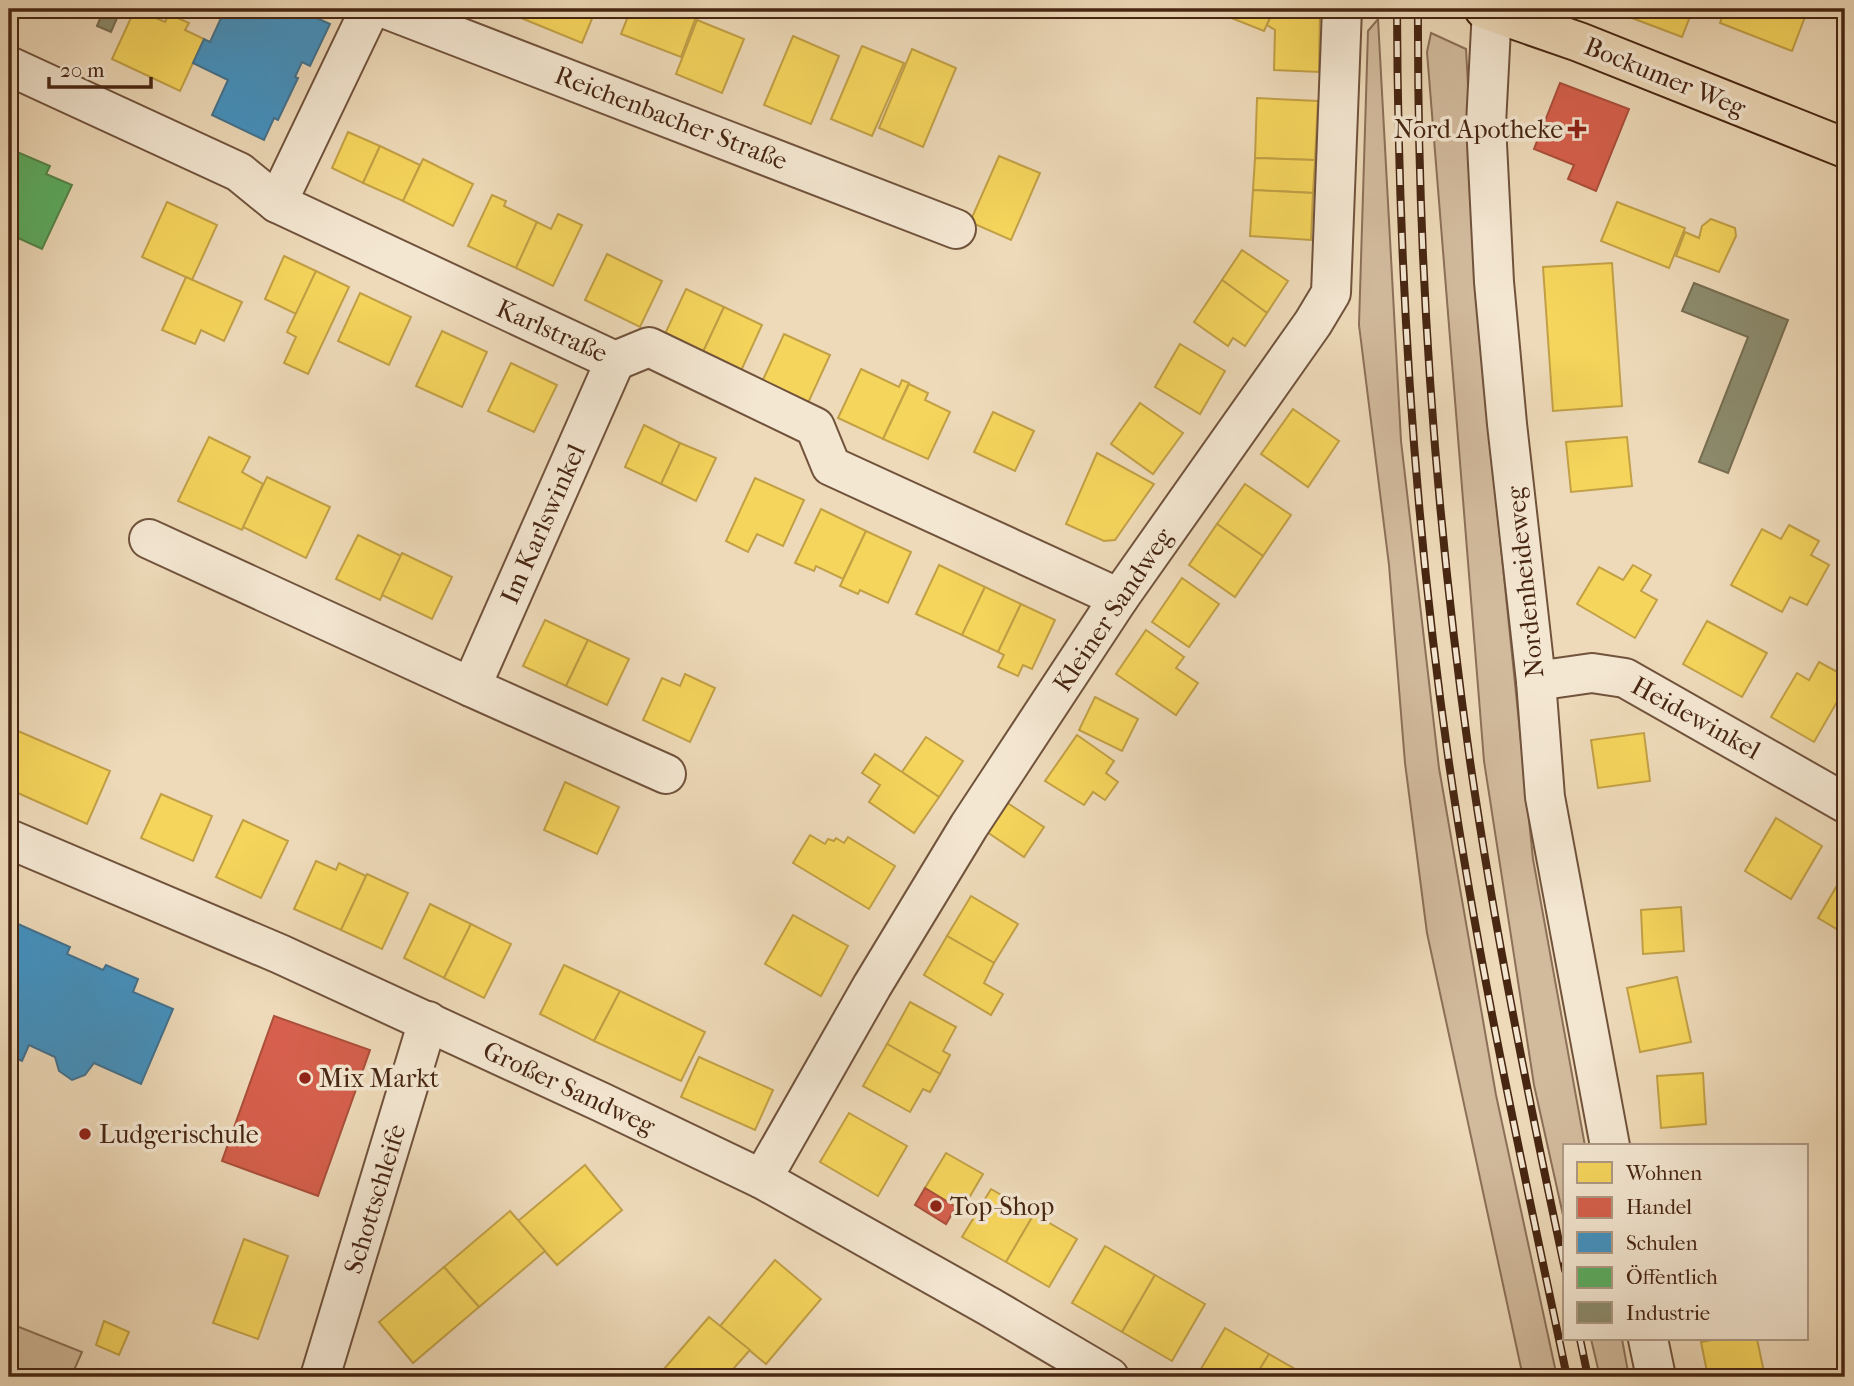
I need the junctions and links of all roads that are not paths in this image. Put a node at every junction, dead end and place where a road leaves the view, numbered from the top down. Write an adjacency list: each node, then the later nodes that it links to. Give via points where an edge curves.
1 (370, 9): 7 (street)
2 (386, 9): 8 (street, Reichenbacher Straße)
3 (1342, 9): 11 (street, Kleiner Sandweg, via 1331,293)
4 (1489, 10): 6 (main road, Bockumer Weg); 12 (street, Nordenheideweg, via 1486,124 1494,282)
5 (9, 66): 7 (street, Karlstraße, via 239,172)
6 (1845, 148)
7 (277, 203): 9 (street, Karlstraße)
8 (956, 229)
9 (615, 361): 11 (street, Karlstraße, via 649,347 815,427 831,466); 13 (street, Im Karlswinkel)
10 (149, 539): 13 (street)
11 (1119, 598): 19 (street, Kleiner Sandweg, via 962,838)
12 (1536, 681): 15 (street, Heidewinkel, via 1592,673 1625,678); 18 (street, Nordenheideweg, via 1545,797)
13 (471, 687): 14 (street)
14 (666, 774)
15 (1845, 803)
16 (9, 839): 17 (street, Großer Sandweg)
17 (428, 1021): 19 (street, Großer Sandweg); 21 (street, Schottschleife)
18 (1610, 1144)
19 (762, 1179): 22 (street, Großer Sandweg)
20 (1648, 1340): 23 (street)
21 (320, 1377)
22 (1109, 1377)
23 (1656, 1377)

